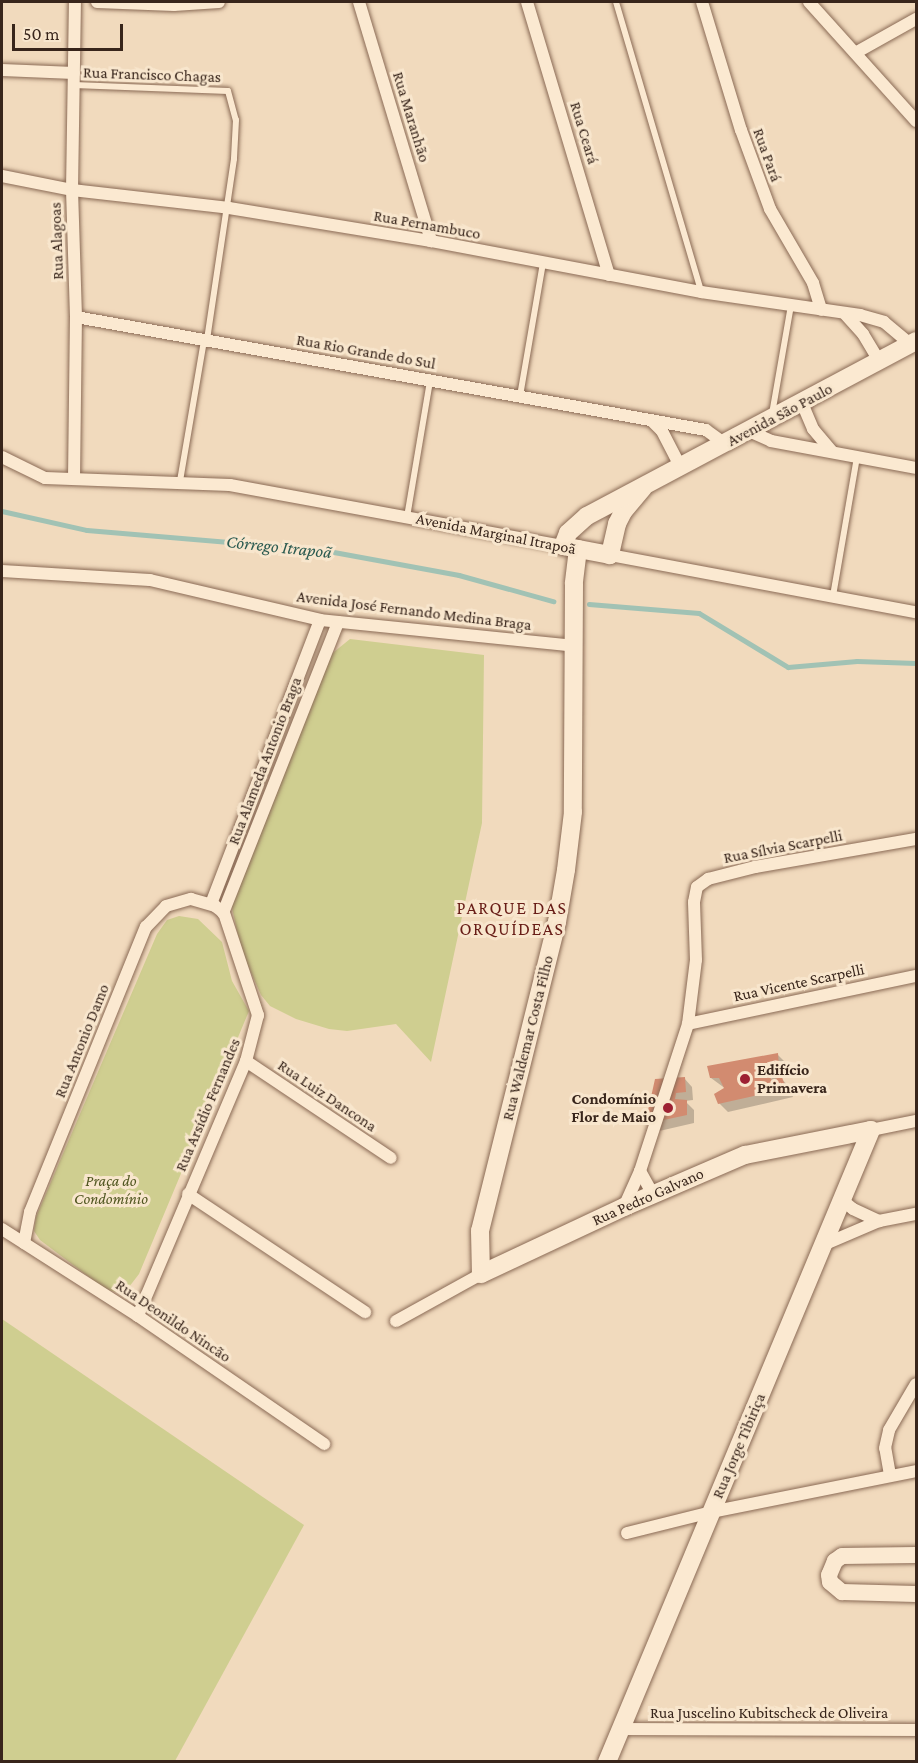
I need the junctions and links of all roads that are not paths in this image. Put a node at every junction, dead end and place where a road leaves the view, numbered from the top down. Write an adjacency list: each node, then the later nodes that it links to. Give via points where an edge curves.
1 (75, 2): 12 (street, Rua Alagoas)
2 (97, 2): 3 (street)
3 (219, 2)
4 (359, 2): 17 (street, Rua Maranhão)
5 (527, 2): 19 (street, Rua Ceará)
6 (616, 2): 20 (lane)
7 (702, 2): 22 (street, Rua Pará, via 770,209 813,283)
8 (809, 2): 10 (street)
9 (916, 19): 10 (street)
10 (857, 52): 13 (street)
11 (2, 70): 12 (street)
12 (74, 79): 15 (street, Rua Alagoas); 16 (lane, Rua Francisco Chagas, via 228,91 236,120)
13 (916, 121)
14 (2, 176): 15 (street, Rua Pernambuco)
15 (72, 190): 16 (street, Rua Pernambuco); 24 (street, Rua Alagoas)
16 (229, 208): 17 (street, Rua Pernambuco); 25 (lane)
17 (431, 241): 18 (street, Rua Pernambuco)
18 (543, 262): 19 (street, Rua Pernambuco); 29 (lane)
19 (609, 275): 20 (street, Rua Pernambuco)
20 (701, 292): 21 (street, Rua Pernambuco)
21 (791, 305): 22 (street, Rua Pernambuco); 32 (lane)
22 (821, 310): 23 (street, Rua Pernambuco)
23 (845, 314): 26 (street, Rua Pernambuco, via 884,322); 27 (street)
24 (75, 317): 25 (street, Rua Rio Grande do Sul); 40 (street, Rua Alagoas)
25 (205, 340): 28 (street, Rua Rio Grande do Sul); 41 (lane)
26 (913, 342): 27 (main road, Avenida São Paulo)
27 (879, 361): 30 (main road, Avenida São Paulo)
28 (430, 380): 29 (street, Rua Rio Grande do Sul); 43 (lane)
29 (520, 396): 31 (street, Rua Rio Grande do Sul)
30 (802, 403): 32 (main road, Avenida São Paulo); 35 (street, via 813,429)
31 (651, 420): 34 (street, Rua Rio Grande do Sul, via 706,430); 38 (street, via 662,431)
32 (771, 420): 33 (main road, Avenida São Paulo)
33 (749, 431): 34 (main road, Avenida São Paulo); 35 (street, via 771,441)
34 (725, 444): 38 (main road, Avenida São Paulo)
35 (832, 452): 37 (street)
36 (2, 457): 40 (street, Avenida Marginal Itrapoã, via 45,478)
37 (857, 458): 39 (street); 47 (lane)
38 (681, 468): 42 (main road, Avenida São Paulo)
39 (916, 468)
40 (74, 479): 41 (street, Avenida Marginal Itrapoã)
41 (180, 481): 43 (street, Avenida Marginal Itrapoã, via 230,484)
42 (643, 488): 44 (main road, Avenida São Paulo, via 580,520 568,533); 45 (main road, Avenida São Paulo, via 617,524)
43 (407, 517): 44 (street, Avenida Marginal Itrapoã)
44 (571, 547): 45 (main road, Avenida Marginal Itrapoã); 51 (main road, Rua Waldemar Costa Filho)
45 (610, 555): 47 (street, Avenida Marginal Itrapoã)
46 (2, 571): 49 (street, Avenida José Fernando Medina Braga, via 150,580)
47 (832, 596): 48 (street, Avenida Marginal Itrapoã)
48 (916, 612)
49 (320, 620): 50 (street, Avenida José Fernando Medina Braga); 53 (street, Rua Alameda Antonio Braga)
50 (338, 622): 51 (street, Avenida José Fernando Medina Braga); 53 (street, Rua Alameda Antonio Braga)
51 (574, 646): 70 (main road, Rua Waldemar Costa Filho, via 573,812 566,870 557,922 480,1231)
52 (916, 839): 55 (street, Rua Sílvia Scarpelli, via 755,867 708,879 697,887 696,960)
53 (217, 908): 56 (street, Rua Arsídio Fernandes, via 258,1015); 68 (street, Rua Antonio Damo, via 191,899 166,906 146,927 30,1212)
54 (916, 976): 55 (street, Rua Vicente Scarpelli)
55 (688, 1024): 60 (street, Rua Sílvia Scarpelli)
56 (246, 1061): 59 (street, Rua Luiz Dancona); 61 (street, Rua Arsídio Fernandes)
57 (916, 1121): 58 (street, Rua Pedro Galvano)
58 (871, 1130): 62 (main road, Rua Pedro Galvano, via 745,1155); 63 (main road, Rua Jorge Tibiriça)
59 (391, 1158)
60 (640, 1171): 62 (street); 64 (street, Rua Sílvia Scarpelli)
61 (188, 1194): 71 (street); 72 (street, Rua Arsídio Fernandes)
62 (654, 1194): 64 (main road, Rua Pedro Galvano)
63 (842, 1200): 66 (street); 69 (main road, Rua Jorge Tibiriça)
64 (624, 1207): 70 (main road, Rua Pedro Galvano)
65 (916, 1214): 66 (street)
66 (879, 1221): 69 (street)
67 (2, 1229): 68 (street, Rua Deonildo Nincão)
68 (24, 1243): 72 (street, Rua Deonildo Nincão)
69 (823, 1245): 78 (main road, Rua Jorge Tibiriça)
70 (481, 1274): 73 (street, Rua Pedro Galvano)
71 (365, 1312)
72 (138, 1316): 75 (street, Rua Deonildo Nincão)
73 (396, 1321)
74 (916, 1384): 77 (street, via 889,1430 885,1448)
75 (324, 1444)
76 (916, 1471): 77 (street)
77 (890, 1475): 78 (street)
78 (711, 1512): 79 (street); 82 (main road, Rua Jorge Tibiriça)
79 (627, 1533)
80 (916, 1555): 81 (street, via 842,1556 829,1575 830,1582 842,1592)
81 (916, 1594)
82 (621, 1729): 83 (street, Rua Juscelino Kubitscheck de Oliveira); 84 (main road, Rua Jorge Tibiriça)
83 (916, 1730)
84 (607, 1761)

